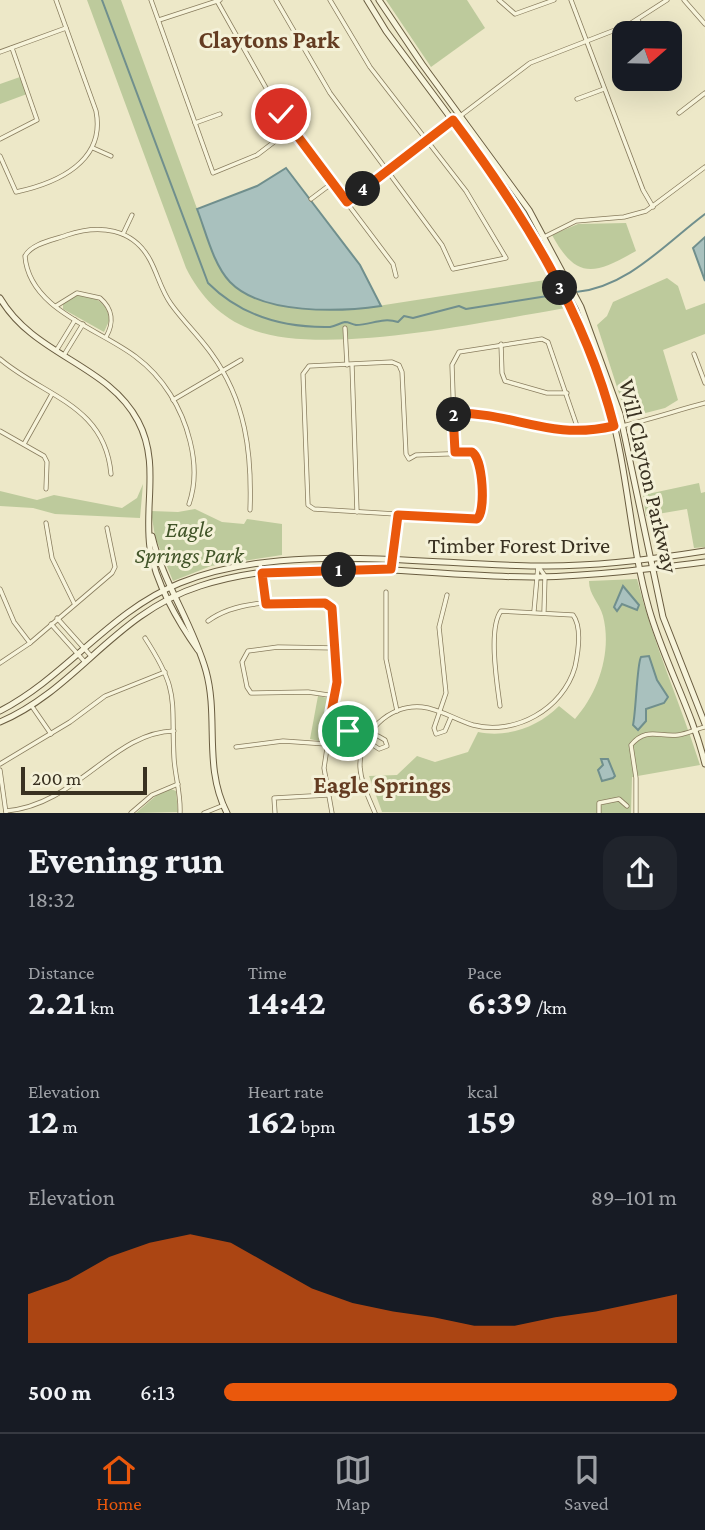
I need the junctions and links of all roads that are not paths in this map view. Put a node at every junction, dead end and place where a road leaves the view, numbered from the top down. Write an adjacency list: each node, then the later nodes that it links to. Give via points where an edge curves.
1 (56, 0): 16 (street)
2 (151, 0): 13 (street)
3 (276, 0): 38 (street, via 326,86)
4 (330, 0): 32 (street, via 370,67)
5 (368, 0): 21 (main road, Will Clayton Parkway)
6 (379, 0): 20 (main road, Will Clayton Parkway)
7 (499, 0): 8 (street, via 514,14)
8 (554, 0)
9 (571, 0): 17 (street)
10 (667, 0): 14 (street)
11 (684, 0): 15 (street)
12 (218, 1): 13 (street); 30 (street)
13 (158, 20): 29 (street)
14 (638, 20): 17 (street)
15 (705, 24)
16 (66, 29): 18 (street); 33 (street, via 98,122)
17 (586, 40): 22 (street); 27 (street, via 530,63)
18 (12, 48): 19 (street); 31 (street, via 37,120)
19 (0, 52)
20 (414, 54): 21 (main road); 27 (main road, Will Clayton Parkway)
21 (408, 60): 28 (main road, Will Clayton Parkway)
22 (604, 89): 24 (street); 43 (street)
23 (705, 93): 25 (street)
24 (577, 99)
25 (679, 113)
26 (220, 114): 29 (street)
27 (460, 115): 28 (street); 37 (main road, Will Clayton Parkway)
28 (453, 120): 32 (street); 39 (main road, Will Clayton Parkway)
29 (195, 123): 30 (street, via 213,173 257,155)
30 (291, 129): 40 (street)
31 (0, 139)
32 (427, 141): 38 (street); 38 (street, via 466,191 506,258 453,269 442,245)
33 (93, 148): 34 (street, via 66,175 16,192); 35 (street)
34 (0, 156)
35 (111, 156)
36 (705, 167): 43 (street)
37 (501, 169): 39 (main road); 46 (main road, Will Clayton Parkway)
38 (388, 171): 42 (street)
39 (494, 175): 47 (main road, Will Clayton Parkway)
40 (331, 184): 41 (street); 42 (street)
41 (311, 199)
42 (347, 202): 48 (street, via 393,264)
43 (653, 207): 46 (street, via 624,217 576,221)
44 (132, 215): 45 (street)
45 (123, 234): 51 (street, via 97,228 32,248 25,256 34,281); 65 (street, via 144,250 172,305)
46 (545, 236): 47 (street); 55 (main road, Will Clayton Parkway)
47 (536, 241): 57 (main road, Will Clayton Parkway)
48 (396, 276)
49 (0, 298): 50 (main road)
50 (2, 306): 59 (main road, via 22,328)
51 (56, 306): 52 (street); 56 (street, via 77,293 100,298 111,316)
52 (75, 320): 53 (street); 59 (street)
53 (83, 324): 56 (street); 61 (street)
54 (345, 328): 64 (street)
55 (592, 333): 57 (main road); 72 (main road, Will Clayton Parkway)
56 (106, 337): 69 (street, via 146,365)
57 (583, 337): 73 (main road, Will Clayton Parkway)
58 (501, 344): 67 (street, via 503,378 538,391); 67 (street, via 545,340); 71 (street, via 455,355)
59 (55, 352): 61 (main road)
60 (694, 354): 66 (street)
61 (63, 357): 85 (main road, via 114,390 139,423 151,465)
62 (0, 359): 68 (street)
63 (241, 360): 65 (street)
64 (349, 365): 77 (street, via 399,365 409,458); 82 (street); 82 (street, via 309,366 303,374 306,499 314,509)
65 (223, 370): 69 (street); 81 (street, via 249,446)
66 (705, 383)
67 (567, 393): 75 (street)
68 (52, 394): 76 (street); 78 (street, via 94,425 106,446)
69 (173, 400): 80 (street, via 192,449 194,485)
70 (705, 402): 72 (street)
71 (453, 413): 75 (street); 77 (street)
72 (622, 424): 73 (street); 88 (main road, Will Clayton Parkway)
73 (614, 426): 75 (street); 89 (main road, Will Clayton Parkway)
74 (0, 431): 76 (street)
75 (579, 432)
76 (24, 444): 79 (street, via 46,459)
77 (455, 452): 83 (street, via 477,455 482,512 477,519)
78 (111, 474)
79 (46, 489)
80 (189, 504)
81 (250, 510)
82 (356, 512): 83 (street)
83 (398, 515): 91 (street)
84 (46, 523): 107 (street, via 52,558)
85 (148, 523): 100 (main road); 102 (main road, via 152,558)
86 (107, 528): 107 (street, via 115,567)
87 (705, 551): 88 (main road, Timber Forest Drive)
88 (651, 558): 89 (main road, Timber Forest Drive); 95 (main road, Will Clayton Parkway)
89 (639, 560): 93 (main road, Timber Forest Drive); 96 (main road, Will Clayton Parkway)
90 (260, 561): 91 (main road, Timber Forest Drive); 97 (street); 100 (main road, Timber Forest Drive)
91 (392, 562): 93 (main road, Timber Forest Drive); 94 (street)
92 (705, 562): 95 (main road, Timber Forest Drive)
93 (538, 566): 98 (street); 99 (street)
94 (391, 569): 97 (main road, Timber Forest Drive); 99 (main road, Timber Forest Drive)
95 (653, 569): 96 (main road, Timber Forest Drive); 134 (main road, Will Clayton Parkway, via 667,629)
96 (641, 570): 98 (main road, Timber Forest Drive); 135 (main road, Will Clayton Parkway, via 660,644)
97 (262, 573): 104 (main road, Timber Forest Drive, via 224,579); 108 (street)
98 (545, 576): 99 (main road, Timber Forest Drive); 110 (street)
99 (535, 577): 109 (street)
100 (172, 587): 102 (main road, Timber Forest Drive); 104 (main road)
101 (0, 589): 115 (street, via 14,622)
102 (165, 590): 106 (main road); 116 (main road, Timber Forest Drive)
103 (386, 592): 128 (street, via 386,659)
104 (176, 595): 106 (main road, Timber Forest Drive); 118 (main road)
105 (447, 595): 129 (street, via 439,626 447,686)
106 (169, 599): 118 (main road); 120 (main road, Timber Forest Drive, via 117,631)
107 (74, 603): 111 (street)
108 (266, 604): 112 (street, via 222,612); 117 (street, via 330,606)
109 (534, 611): 110 (street); 126 (street, via 504,609 497,616 495,663)
110 (544, 611): 131 (street, via 569,613 577,619 575,667 558,698 541,713 513,725 474,725)
111 (57, 618): 113 (street); 116 (street)
112 (208, 621)
113 (51, 624): 115 (street); 119 (street)
114 (145, 638): 123 (street)
115 (30, 643): 122 (street)
116 (85, 648): 119 (main road, Timber Forest Drive); 120 (street)
117 (336, 649): 124 (street); 124 (street, via 271,648 242,657 248,691 255,695)
118 (198, 650): 147 (main road, via 210,691 213,769)
119 (79, 655): 121 (street); 127 (main road, Timber Forest Drive, via 35,692)
120 (91, 656): 121 (main road, Timber Forest Drive)
121 (85, 662): 125 (main road, Timber Forest Drive)
122 (0, 663)
123 (165, 672): 136 (street, via 174,701); 138 (street, via 105,696)
124 (335, 696): 130 (street)
125 (32, 705): 132 (main road, Timber Forest Drive); 138 (street)
126 (500, 706)
127 (0, 711)
128 (397, 711): 129 (street, via 422,708); 137 (street)
129 (440, 712): 131 (street); 131 (street, via 434,728 438,735)
130 (331, 717): 133 (street); 137 (street)
131 (451, 717)
132 (0, 722)
133 (329, 724): 139 (street); 140 (street)
134 (705, 725): 135 (street)
135 (696, 729): 143 (main road, Will Clayton Parkway); 148 (street, via 677,735 649,733 631,745)
136 (174, 731): 145 (street); 151 (street, via 136,740 65,791)
137 (370, 732): 139 (street); 139 (street, via 387,746 382,750)
138 (51, 734): 142 (street)
139 (366, 740): 150 (street, via 360,766)
140 (326, 744): 141 (street, via 283,741); 146 (street)
141 (236, 747)
142 (0, 763)
143 (705, 764)
144 (0, 770): 151 (street)
145 (178, 784): 152 (street, via 161,790); 153 (street)
146 (328, 795): 156 (street, via 282,795 274,798); 157 (street)
147 (224, 805): 154 (street); 155 (main road)
148 (635, 805): 149 (street); 160 (street)
149 (628, 806): 158 (street, via 618,799 599,803); 159 (street)
150 (374, 811)
151 (6, 812)
152 (131, 813)
153 (180, 813)
154 (204, 813)
155 (228, 813)
156 (275, 813)
157 (332, 813)
158 (599, 813)
159 (626, 813)
160 (636, 813)

